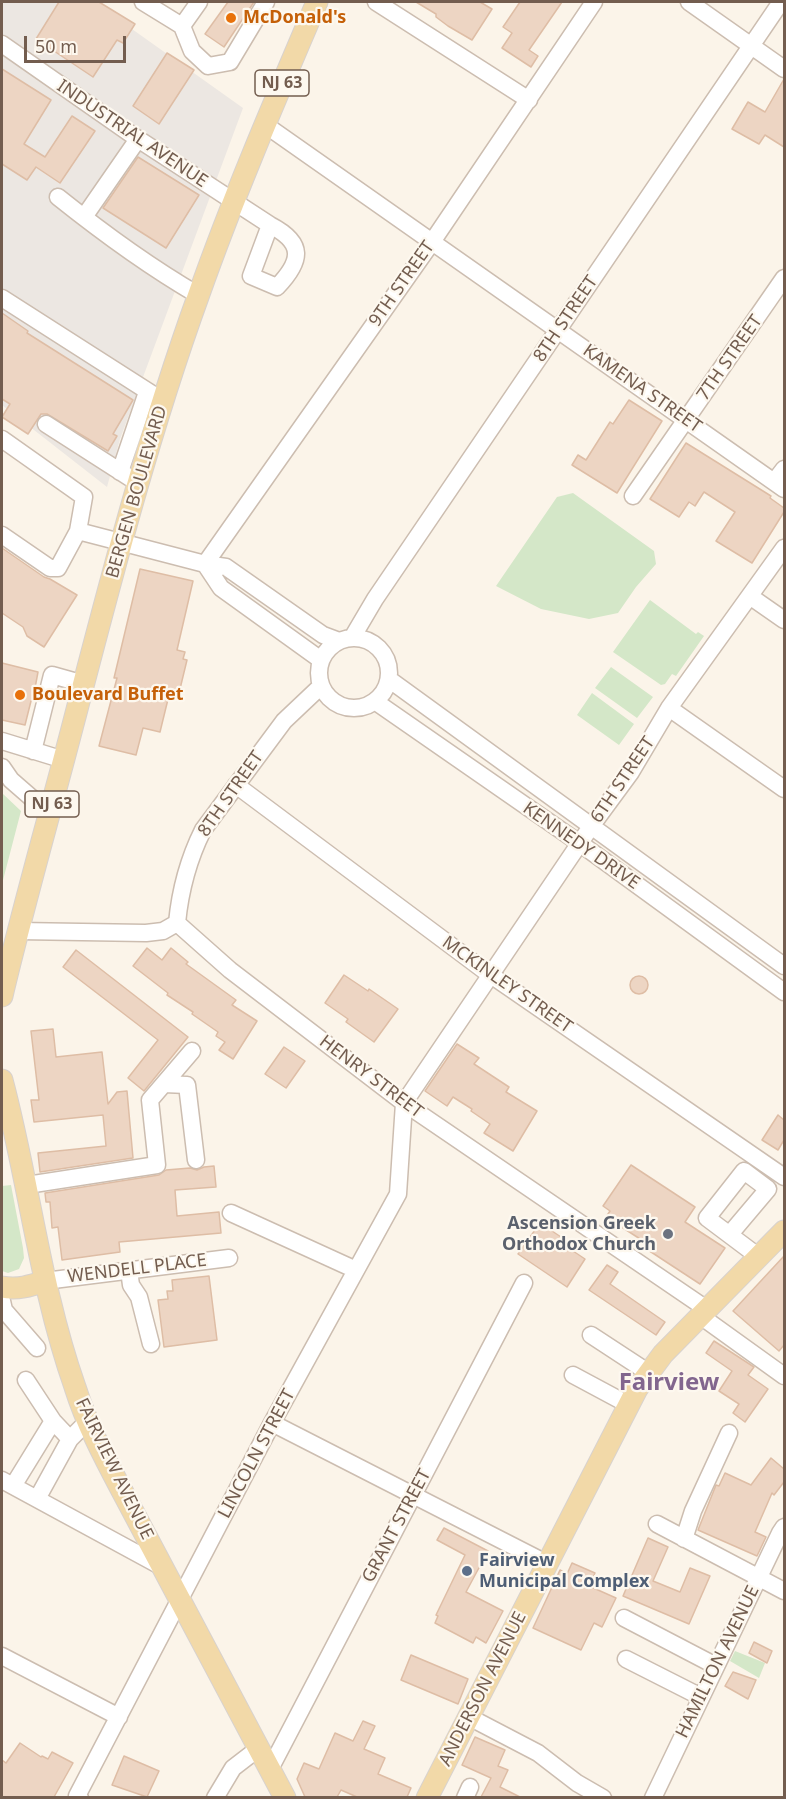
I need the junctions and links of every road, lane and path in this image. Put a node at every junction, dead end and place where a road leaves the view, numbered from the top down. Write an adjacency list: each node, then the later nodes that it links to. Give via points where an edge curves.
1 (198, 2): 9 (street)
2 (266, 2): 9 (street, via 230,62 208,66 192,51)
3 (317, 2): 14 (main road, BERGEN BOULEVARD / NJ 63)
4 (376, 2): 13 (street)
5 (594, 2): 13 (street, 9TH STREET)
6 (689, 2): 11 (street)
7 (782, 2): 11 (street, 8TH STREET)
8 (151, 4): 9 (street)
9 (182, 26)
10 (2, 44): 15 (street, INDUSTRIAL AVENUE)
11 (752, 45): 12 (street); 24 (street, 8TH STREET)
12 (784, 69)
13 (529, 100): 20 (street, 9TH STREET)
14 (264, 124): 17 (main road, BERGEN BOULEVARD / NJ 63); 20 (street, KAMENA STREET)
15 (138, 139): 17 (street, INDUSTRIAL AVENUE); 18 (street)
16 (58, 197): 18 (street)
17 (234, 201): 19 (street, INDUSTRIAL AVENUE); 22 (main road, BERGEN BOULEVARD / NJ 63)
18 (84, 217): 22 (street)
19 (270, 225)
20 (432, 242): 24 (street, KAMENA STREET); 36 (street, 9TH STREET)
21 (784, 278): 26 (street, 7TH STREET)
22 (198, 295): 25 (main road, BERGEN BOULEVARD / NJ 63)
23 (2, 298): 25 (street)
24 (558, 330): 26 (street, KAMENA STREET); 39 (street, 8TH STREET)
25 (155, 397): 29 (main road, BERGEN BOULEVARD / NJ 63)
26 (687, 420): 30 (street, KAMENA STREET); 31 (street, 7TH STREET)
27 (46, 424): 29 (street)
28 (2, 439): 32 (street, via 84,497)
29 (129, 478): 34 (main road, BERGEN BOULEVARD / NJ 63)
30 (781, 480)
31 (633, 496)
32 (78, 531): 33 (street, via 58,568 50,568); 34 (street)
33 (2, 535)
34 (123, 541): 36 (street); 42 (main road, BERGEN BOULEVARD / NJ 63)
35 (784, 548): 37 (street, 6TH STREET)
36 (205, 564): 39 (street, via 226,567 323,635); 40 (street, via 221,588)
37 (751, 597): 38 (street); 45 (street, 6TH STREET)
38 (784, 620)
39 (345, 640): 40 (street, via 328,649); 41 (street, via 365,639 376,645 390,667)
40 (321, 660): 43 (street)
41 (390, 680): 44 (street); 53 (street, KENNEDY DRIVE)
42 (84, 684): 47 (street, via 52,675); 48 (main road, BERGEN BOULEVARD / NJ 63)
43 (321, 686): 44 (street, via 338,705 351,709); 50 (street, 8TH STREET, via 284,721)
44 (376, 702): 54 (street, KENNEDY DRIVE)
45 (669, 708): 51 (street); 53 (street, 6TH STREET, via 631,772)
46 (2, 741): 47 (street)
47 (33, 751): 48 (street)
48 (64, 760): 52 (main road, BERGEN BOULEVARD / NJ 63)
49 (2, 767): 52 (street)
50 (236, 785): 57 (street, 8TH STREET, via 195,846); 62 (street, MCKINLEY STREET)
51 (784, 789)
52 (50, 814): 58 (main road, BERGEN BOULEVARD / NJ 63)
53 (592, 825): 54 (street, 6TH STREET); 55 (street, KENNEDY DRIVE)
54 (580, 844): 56 (street, KENNEDY DRIVE); 62 (street, 6TH STREET)
55 (690, 897): 56 (street); 59 (street, KENNEDY DRIVE)
56 (677, 915): 61 (street, KENNEDY DRIVE)
57 (177, 923): 58 (street, via 146,933); 68 (street, HENRY STREET, via 230,970)
58 (18, 931): 64 (main road, BERGEN BOULEVARD / NJ 63)
59 (763, 950): 60 (street, KENNEDY DRIVE); 61 (street)
60 (784, 966)
61 (752, 968): 63 (street, KENNEDY DRIVE)
62 (491, 975): 68 (street, 6TH STREET); 70 (street, MCKINLEY STREET)
63 (784, 992)
64 (2, 996)
65 (192, 1051): 67 (street)
66 (2, 1080): 71 (main road, FAIRVIEW AVENUE)
67 (164, 1084): 69 (street, via 187,1084); 71 (street, via 150,1100 157,1165)
68 (404, 1103): 78 (street, LINCOLN STREET, via 398,1194); 83 (street, HENRY STREET)
69 (196, 1160)
70 (784, 1177)
71 (27, 1185): 79 (main road, FAIRVIEW AVENUE)
72 (231, 1213): 78 (street)
73 (784, 1231): 75 (main road, ANDERSON AVENUE)
74 (730, 1234): 75 (street)
75 (759, 1257): 83 (main road, ANDERSON AVENUE)
76 (229, 1258): 77 (street, WENDELL PLACE)
77 (129, 1270): 79 (street, WENDELL PLACE); 85 (street)
78 (356, 1270): 94 (street, LINCOLN STREET)
79 (45, 1281): 81 (main road, via 27,1287); 93 (main road, FAIRVIEW AVENUE, via 66,1362)
80 (524, 1283): 98 (street, GRANT STREET)
81 (2, 1287)
82 (2, 1301): 86 (street, via 4,1310)
83 (705, 1313): 87 (main road, ANDERSON AVENUE); 89 (street, HENRY STREET)
84 (591, 1335): 87 (street)
85 (151, 1344)
86 (37, 1348)
87 (649, 1373): 91 (main road, ANDERSON AVENUE)
88 (573, 1375): 91 (street)
89 (784, 1376)
90 (26, 1380): 92 (street)
91 (629, 1405): 103 (main road, ANDERSON AVENUE)
92 (53, 1421): 96 (street); 97 (street)
93 (88, 1421): 96 (street); 104 (main road, FAIRVIEW AVENUE)
94 (272, 1423): 98 (street); 107 (street, LINCOLN STREET)
95 (729, 1433): 102 (street)
96 (70, 1439): 99 (street)
97 (7, 1483): 99 (street)
98 (413, 1495): 103 (street); 116 (street, GRANT STREET)
99 (37, 1499): 104 (street)
100 (657, 1524): 102 (street)
101 (784, 1527): 105 (street, HAMILTON AVENUE)
102 (684, 1539): 105 (street)
103 (548, 1564): 114 (main road, ANDERSON AVENUE)
104 (164, 1568): 107 (main road, FAIRVIEW AVENUE)
105 (758, 1578): 106 (street); 111 (street, HAMILTON AVENUE)
106 (784, 1591)
107 (180, 1599): 113 (street, LINCOLN STREET); 115 (main road, FAIRVIEW AVENUE)
108 (624, 1618): 111 (street)
109 (2, 1656): 113 (street)
110 (626, 1659): 112 (street)
111 (716, 1666): 112 (street, HAMILTON AVENUE)
112 (701, 1697): 123 (street, HAMILTON AVENUE)
113 (119, 1717): 118 (street, LINCOLN STREET)
114 (469, 1717): 117 (street, via 538,1753); 121 (main road, ANDERSON AVENUE)
115 (259, 1748): 116 (main road, FAIRVIEW AVENUE); 119 (street, via 233,1768)
116 (270, 1769): 120 (main road, FAIRVIEW AVENUE)
117 (573, 1790): 122 (street)
118 (79, 1797)
119 (215, 1797)
120 (285, 1797)
121 (427, 1797)
122 (603, 1797)
123 (653, 1797)

